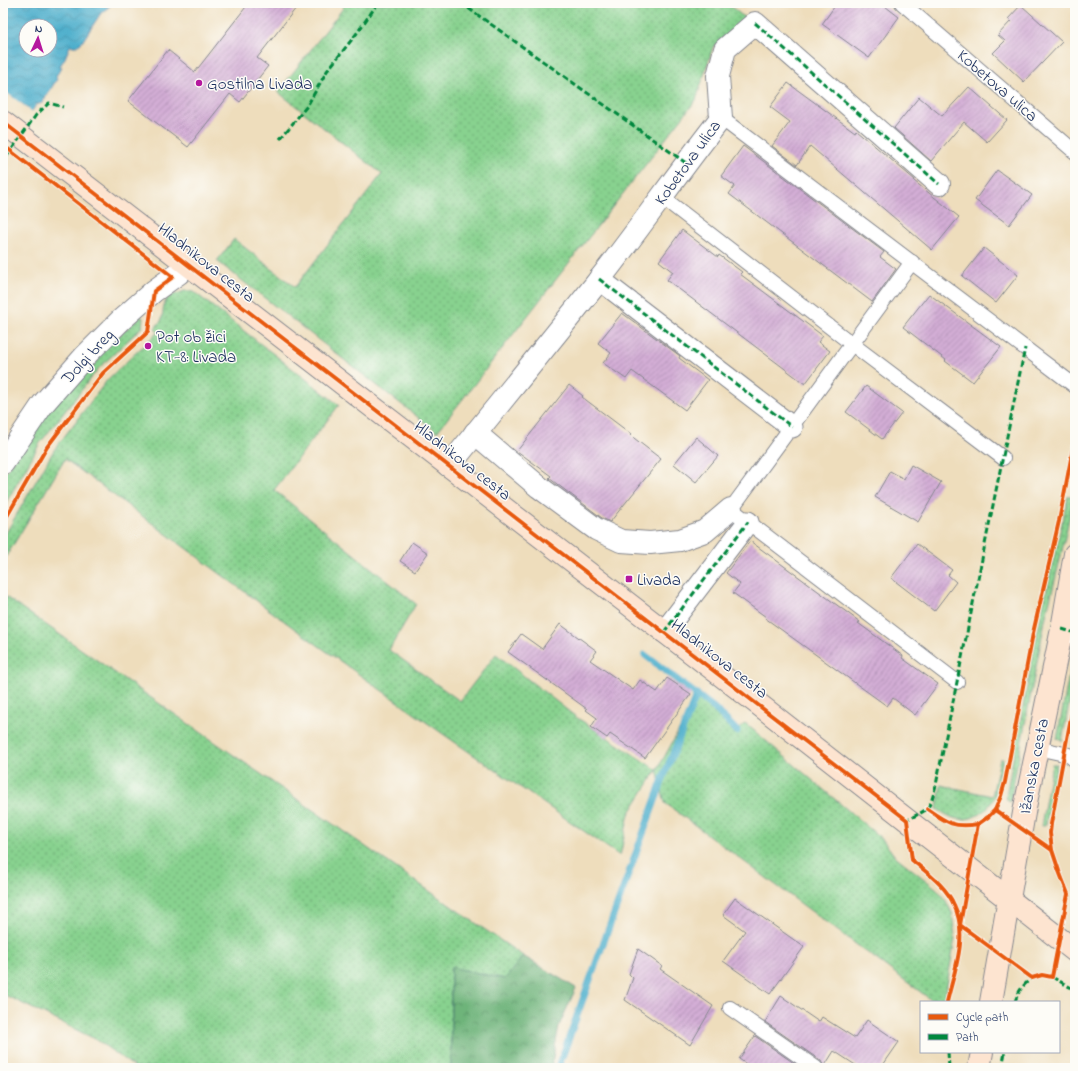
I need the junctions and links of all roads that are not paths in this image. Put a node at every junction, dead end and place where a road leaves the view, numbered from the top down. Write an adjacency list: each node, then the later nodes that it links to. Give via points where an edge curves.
1 (902, 3): 4 (lane, Kobetova ulica)
2 (721, 118): 5 (street, Kobetova ulica, via 718,76 726,50 755,23); 6 (street, Kobetova ulica); 7 (lane)
3 (3, 122): 8 (main road, Hladnikova cesta)
4 (1075, 152)
5 (939, 184)
6 (662, 197): 9 (street, Kobetova ulica); 10 (lane)
7 (912, 262): 10 (lane); 11 (lane)
8 (187, 264): 15 (street, Dolgi breg, via 121,320 85,356 43,404); 16 (main road, Hladnikova cesta)
9 (599, 279): 12 (street); 13 (street, Kobetova ulica)
10 (852, 344): 12 (lane); 14 (lane)
11 (1075, 386)
12 (792, 427): 17 (lane)
13 (475, 433): 16 (street, Kobetova ulica); 17 (street, Hladnikova cesta, via 539,487 596,529 621,541 650,543 680,540)
14 (1003, 458)
15 (3, 463)
16 (449, 466): 20 (main road, Hladnikova cesta)
17 (740, 516): 20 (street); 21 (lane)
18 (1075, 554): 19 (main road, Ižanska cesta)
19 (1068, 631): 22 (main road, Ižanska cesta)
20 (664, 632): 24 (main road, Hladnikova cesta)
21 (957, 682)
22 (1037, 748): 23 (lane, via 1069,755); 24 (main road, Ižanska cesta)
23 (1075, 760)
24 (1010, 899): 25 (main road, Hladnikova cesta); 26 (main road, Ižanska cesta)
25 (1075, 951)
26 (991, 1001)
27 (730, 1008): 29 (lane)
28 (982, 1053): 30 (main road)
29 (816, 1068)
30 (979, 1068)

